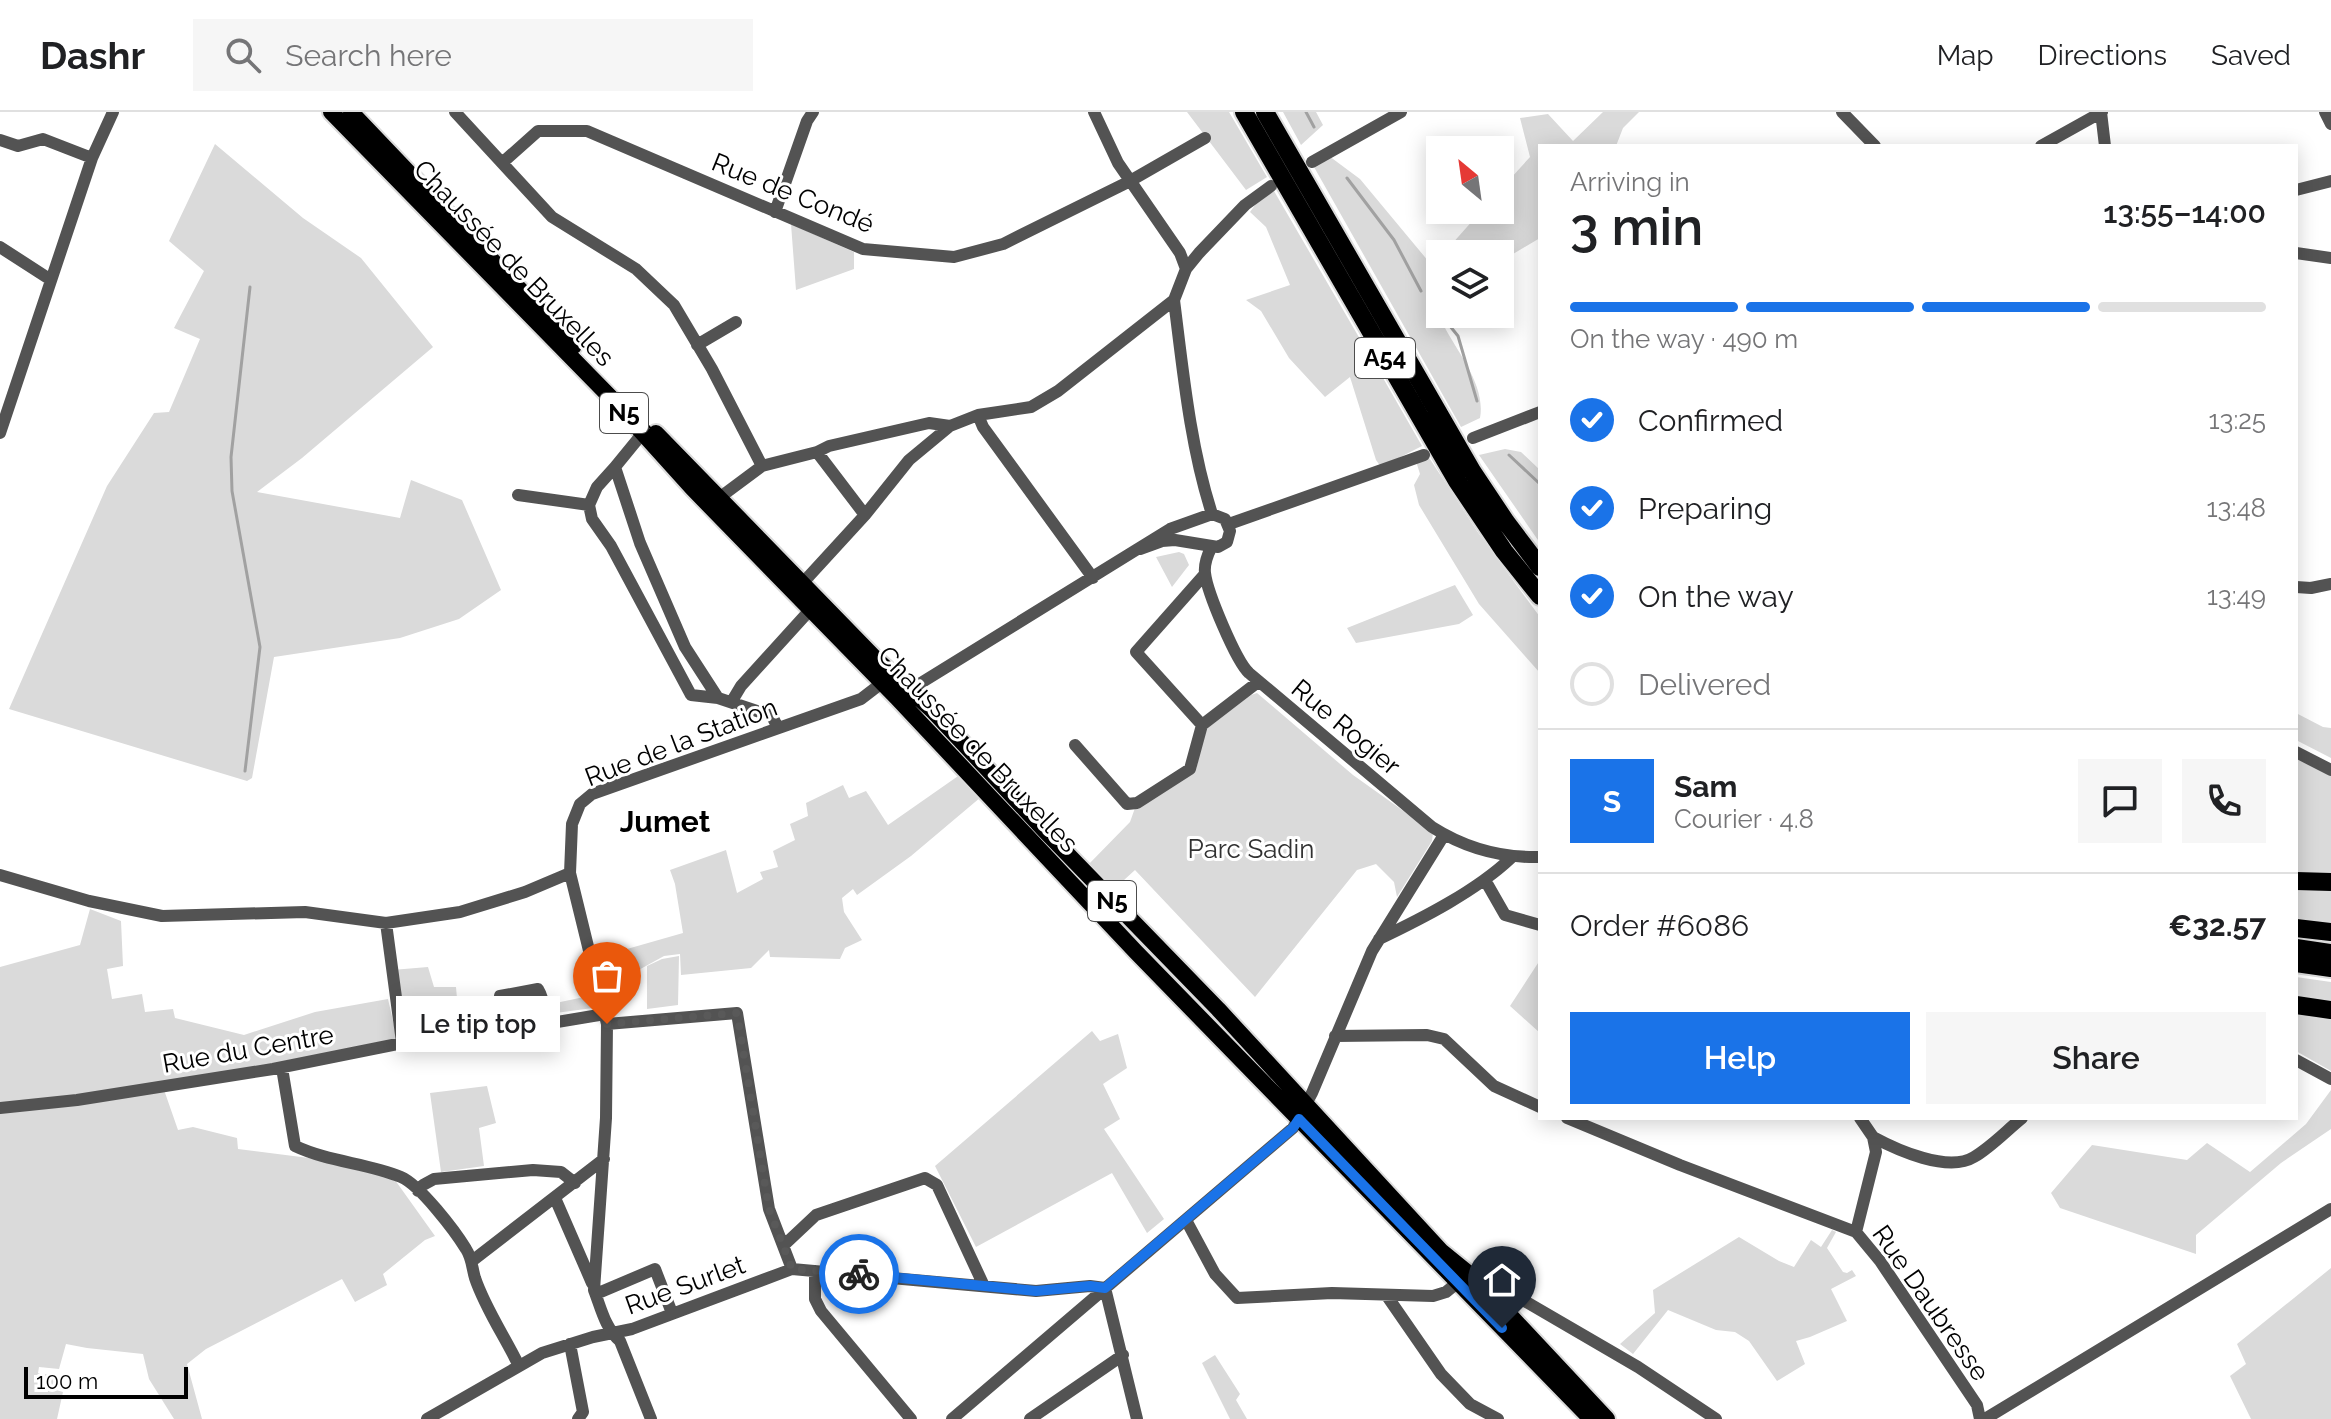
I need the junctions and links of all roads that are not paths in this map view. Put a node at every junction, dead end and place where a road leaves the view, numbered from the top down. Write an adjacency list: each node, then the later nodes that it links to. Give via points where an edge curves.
1 (113, 112): 19 (street)
2 (331, 112): 39 (main road, Chaussée de Bruxelles / N5)
3 (351, 112): 46 (main road, Chaussée de Bruxelles / N5)
4 (455, 112): 21 (street)
5 (813, 112): 26 (street)
6 (1094, 112): 22 (street)
7 (1244, 112): 61 (highway, A54, via 1457,481)
8 (1265, 112): 54 (highway, A54, via 1472,471)
9 (1401, 112): 20 (street)
10 (1842, 112): 16 (street)
11 (2101, 112): 17 (street); 18 (street)
12 (2325, 112): 13 (street)
13 (2331, 124)
14 (1205, 138): 22 (street, Rue de Condé)
15 (0, 140): 19 (street, via 18,146 43,139)
16 (1873, 144)
17 (2045, 144)
18 (2105, 144)
19 (92, 158): 31 (street)
20 (1312, 162)
21 (502, 163): 26 (street, Rue de Condé, via 538,131 587,131); 34 (street, via 552,217 636,269 674,305)
22 (1130, 181): 26 (street, Rue de Condé, via 1003,244 954,257 863,249); 30 (street)
23 (2331, 181): 25 (street)
24 (1271, 186): 30 (street, via 1245,205)
25 (2298, 189)
26 (775, 212)
27 (0, 247): 31 (street)
28 (2298, 253): 29 (street)
29 (2331, 258)
30 (1186, 269): 32 (street)
31 (51, 280): 38 (street)
32 (1174, 300): 36 (street, via 1031,407); 49 (street)
33 (736, 322): 34 (street)
34 (697, 345): 43 (street)
35 (1538, 413): 40 (street)
36 (978, 415): 37 (street); 57 (street)
37 (950, 426): 41 (street, via 929,423); 48 (street, via 909,460)
38 (0, 433)
39 (642, 434): 44 (street); 59 (main road, Chaussée de Bruxelles / N5)
40 (1473, 438)
41 (817, 452): 43 (street); 48 (street)
42 (1424, 455): 50 (street)
43 (762, 466): 46 (street)
44 (615, 467): 47 (street); 53 (street)
45 (518, 495): 47 (street)
46 (719, 498): 59 (main road, Chaussée de Bruxelles / N5)
47 (589, 505): 55 (street, via 592,519)
48 (865, 515): 59 (street)
49 (1207, 517): 50 (street, via 1223,517); 51 (street, via 1196,531); 52 (street, via 1170,529)
50 (1229, 524): 51 (street, via 1227,542)
51 (1207, 546): 52 (street, via 1175,540); 56 (street)
52 (1140, 549): 57 (street)
53 (647, 560): 55 (street); 63 (street)
54 (1538, 564)
55 (625, 571): 64 (street)
56 (1205, 574): 66 (street, Rue Rogier, via 1232,646); 70 (street, via 1136,652)
57 (1093, 578): 67 (street)
58 (2331, 584): 60 (street)
59 (798, 588): 62 (main road, Chaussée de Bruxelles / N5); 65 (main road, Chaussée de Bruxelles / N5)
60 (2298, 588)
61 (1538, 593)
62 (810, 610): 65 (main road, Chaussée de Bruxelles / N5); 69 (street)
63 (678, 631): 64 (street); 68 (street)
64 (661, 639): 68 (street, via 691,695)
65 (888, 679): 67 (main road, Chaussée de Bruxelles / N5); 71 (street, Rue de la Station, via 861,699)
66 (1258, 682): 70 (street); 75 (street, Rue Rogier)
67 (903, 694): 104 (main road, Chaussée de Bruxelles / N5)
68 (718, 698): 69 (street)
69 (732, 701): 71 (street, via 772,716)
70 (1202, 725): 72 (street, via 1190,769 1131,805)
71 (778, 728): 78 (street, Rue de la Station, via 592,794 580,804 572,824)
72 (1075, 745)
73 (2298, 753): 74 (street)
74 (2331, 770)
75 (1444, 835): 77 (street, Rue Rogier); 87 (street)
76 (1538, 857): 77 (street, Rue Rogier)
77 (1511, 858): 80 (street)
78 (570, 873): 83 (street, via 474,909); 94 (street, Rue de la Station)
79 (0, 875): 83 (street, via 162,916 305,912)
80 (1485, 880): 84 (street, via 1505,915); 87 (street)
81 (2298, 881): 82 (highway)
82 (2331, 882)
83 (386, 923): 98 (street)
84 (1538, 924)
85 (2298, 928): 86 (highway)
86 (2331, 932)
87 (1379, 939): 97 (street)
88 (2298, 948): 89 (highway)
89 (2331, 953)
90 (2298, 963): 91 (highway)
91 (2331, 968)
92 (2298, 1005): 93 (highway)
93 (2331, 1010)
94 (606, 1019): 96 (street); 109 (street, Rue de la Station); 116 (street, via 737,1013 769,1209)
95 (502, 1023): 96 (street, via 509,1036 543,1031); 96 (street, via 500,996 538,989); 98 (street, Rue du Centre)
96 (545, 1024)
97 (1335, 1036): 102 (street, via 1444,1039 1494,1086); 104 (street)
98 (402, 1042): 100 (street, Rue du Centre)
99 (2298, 1061): 101 (street)
100 (282, 1068): 103 (street, Rue du Centre); 111 (street, via 295,1146 405,1178)
101 (2331, 1079)
102 (1538, 1106)
103 (0, 1108)
104 (1303, 1111): 114 (street, via 1293,1128); 120 (main road, Chaussée de Bruxelles / N5)
105 (1572, 1120): 115 (street, Rue Daubresse)
106 (1861, 1120): 108 (street)
107 (2020, 1120): 108 (street, via 1960,1163 1896,1149)
108 (1873, 1137): 115 (street, via 1876,1152)
109 (604, 1159): 110 (street); 123 (street, Rue de la Station)
110 (575, 1183): 111 (street, via 561,1172 516,1170 434,1179); 112 (street)
111 (418, 1191): 117 (street)
112 (555, 1198): 117 (street); 123 (street)
113 (2331, 1209): 142 (street)
114 (1186, 1220): 122 (street); 124 (street, via 1215,1274 1237,1298)
115 (1856, 1232): 142 (street, Rue Daubresse)
116 (783, 1246): 118 (street); 121 (street, via 816,1215 925,1178 937,1185)
117 (472, 1261): 130 (street, via 475,1278)
118 (792, 1269): 119 (street, Rue Surlet); 126 (street, Rue Surlet)
119 (815, 1271): 121 (street, Rue Surlet); 134 (street, via 815,1299 821,1311)
120 (1463, 1279): 124 (street, via 1433,1296); 125 (main road, Chaussée de Bruxelles / N5, via 1478,1281); 139 (main road, Chaussée de Bruxelles / N5)
121 (984, 1286): 122 (street, Rue Surlet, via 1036,1291)
122 (1105, 1288): 129 (street); 135 (street)
123 (595, 1292): 126 (street, via 655,1269); 127 (street, Rue de la Station)
124 (1387, 1296): 138 (street, via 1441,1374 1470,1404)
125 (1494, 1310): 140 (main road, Chaussée de Bruxelles / N5); 141 (street, via 1516,1296)
126 (672, 1313): 127 (street, Rue Surlet)
127 (612, 1334): 128 (street, Rue Surlet); 133 (street, Rue de la Station, via 620,1341)
128 (570, 1344): 130 (street, Rue Surlet); 132 (street, via 583,1412)
129 (1123, 1355): 136 (street); 137 (street)
130 (519, 1366): 131 (street, Rue Surlet)
131 (427, 1419)
132 (578, 1419)
133 (651, 1419)
134 (911, 1419)
135 (952, 1419)
136 (1030, 1419)
137 (1137, 1419)
138 (1498, 1419)
139 (1591, 1419)
140 (1607, 1419)
141 (1716, 1419)
142 (1983, 1419)

